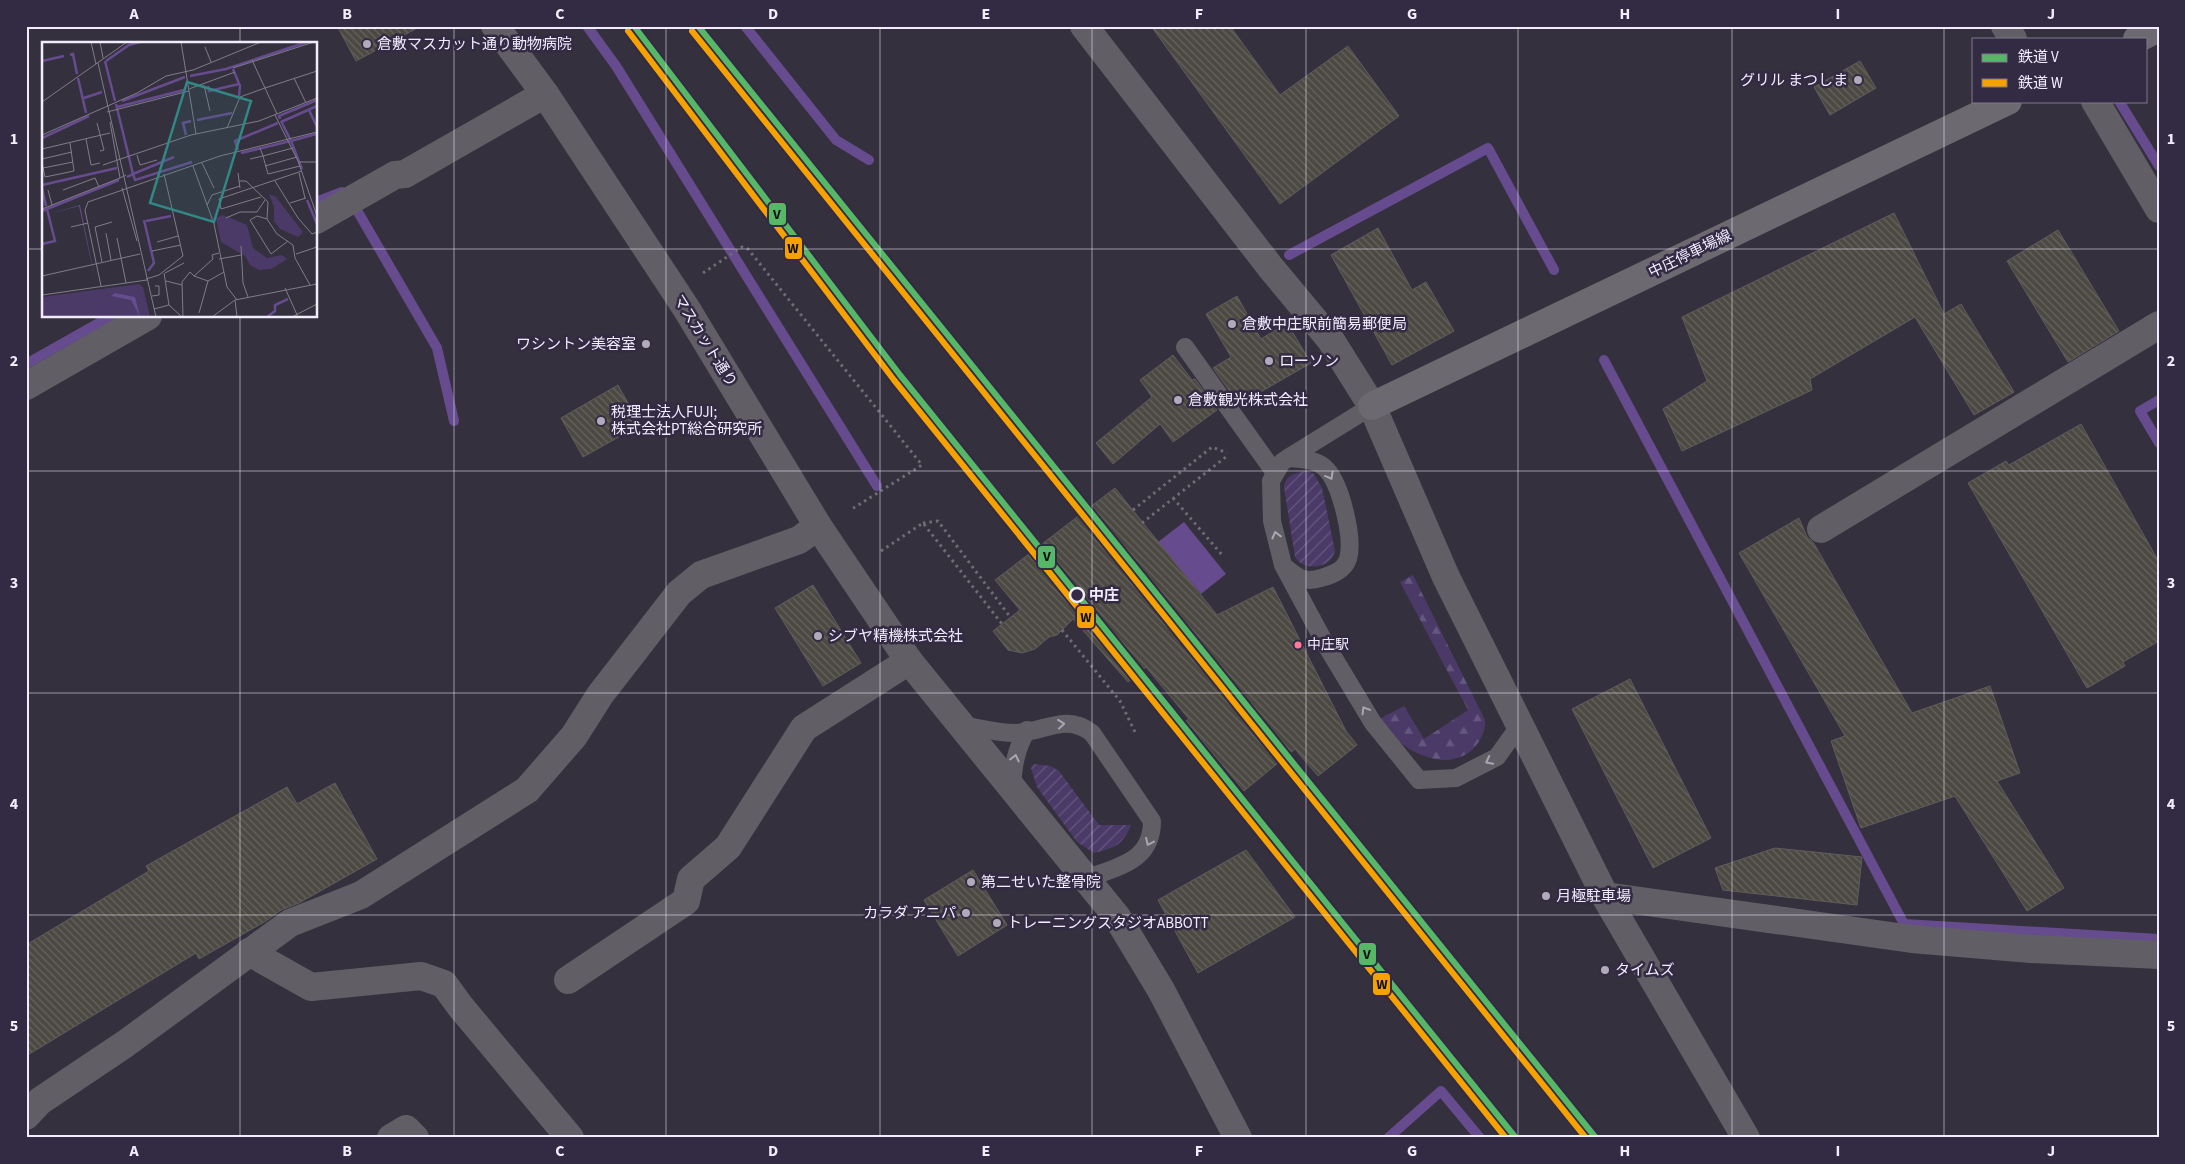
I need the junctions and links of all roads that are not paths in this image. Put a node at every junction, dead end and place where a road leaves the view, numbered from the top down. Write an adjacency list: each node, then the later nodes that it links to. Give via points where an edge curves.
1 (495, 26): 7 (street, マスカット通り)
2 (1084, 26): 16 (street, via 1270,268 1330,339)
3 (2005, 26): 5 (street)
4 (2159, 28): 6 (main road)
5 (2012, 38)
6 (2139, 38)
7 (545, 94): 11 (street, via 405,174 394,175); 19 (street, マスカット通り, via 686,308)
8 (2006, 102): 16 (main road, 中庄停車場線)
9 (2096, 102): 10 (street)
10 (2159, 209)
11 (318, 219)
12 (145, 318): 15 (street)
13 (2159, 325): 20 (street)
14 (1185, 347): 18 (lane)
15 (26, 386)
16 (1372, 406): 17 (lane); 24 (street, via 1446,577)
17 (1288, 458): 18 (lane); 21 (lane, one-way to 21, via 1313,460 1327,469 1340,496 1349,538 1348,560 1338,572 1311,581 1298,579)
18 (1275, 472): 21 (lane, one-way to 18, via 1272,521 1271,481)
19 (818, 526): 22 (street, マスカット通り); 29 (street, via 799,540 701,576 679,593 600,695 574,736 527,790 361,895 290,923)
20 (1820, 529)
21 (1283, 566): 24 (lane, one-way to 21, via 1497,758 1456,778 1419,780 1373,723)
22 (908, 661): 23 (street, マスカット通り); 31 (street, via 804,728 728,847 691,879 686,901)
23 (961, 725): 25 (lane, via 1016,733); 26 (street, マスカット通り)
24 (1520, 725): 28 (street)
25 (1027, 730): 26 (lane, one-way to 25, via 1019,743); 27 (lane, one-way to 27, via 1064,723 1081,724 1092,733 1152,821 1152,835 1146,848 1134,859)
26 (1012, 788): 27 (street, マスカット通り)
27 (1086, 880): 36 (street, マスカット通り, via 1117,918 1161,990)
28 (1605, 896): 30 (street, via 1912,938 2031,949); 37 (street)
29 (249, 952): 32 (street, via 40,1102); 35 (street, via 311,987 421,976 444,984)
30 (2159, 955)
31 (568, 980)
32 (26, 1116)
33 (391, 1138): 34 (street, via 406,1129)
34 (415, 1138)
35 (570, 1138)
36 (1238, 1138)
37 (1746, 1138)

